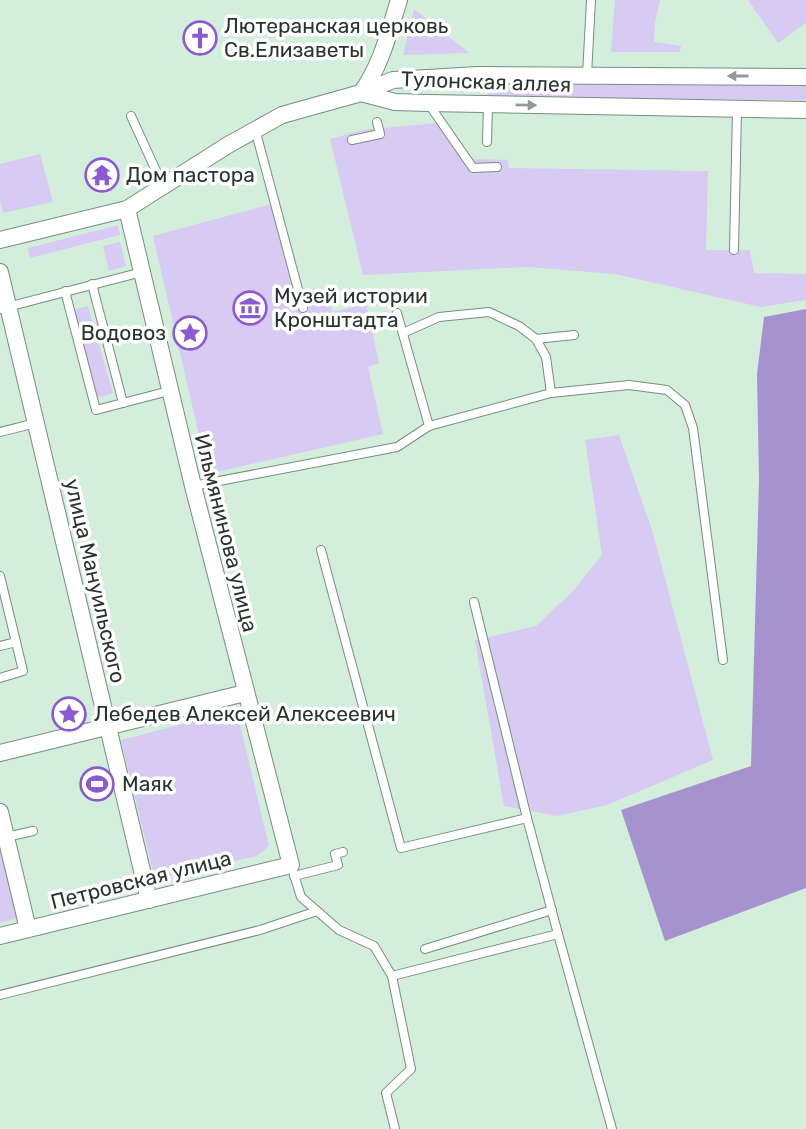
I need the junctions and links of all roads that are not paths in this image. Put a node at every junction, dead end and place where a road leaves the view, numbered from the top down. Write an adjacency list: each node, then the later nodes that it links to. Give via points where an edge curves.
1 (399, 0): 5 (street, via 379,62)
2 (591, 0): 3 (lane)
3 (587, 75): 4 (street, Тулонская аллея, one-way to 3); 5 (street, Тулонская аллея, via 446,75 393,80)
4 (806, 77)
5 (361, 93): 6 (street, Тулонская аллея, via 395,102); 12 (street, via 282,115)
6 (428, 103): 7 (street, Тулонская аллея); 15 (lane, via 473,168)
7 (488, 104): 8 (street, Тулонская аллея, one-way to 8); 14 (lane)
8 (737, 110): 9 (street, Тулонская аллея); 19 (lane)
9 (806, 110)
10 (131, 116): 16 (lane)
11 (377, 122): 13 (lane, via 380,134)
12 (255, 129): 16 (street); 25 (lane)
13 (352, 140)
14 (487, 142)
15 (497, 167)
16 (163, 187): 17 (street)
17 (127, 209): 18 (street); 21 (street, Ильмянинова улица)
18 (0, 240)
19 (734, 250)
20 (0, 272): 24 (street, улица Мануильского)
21 (142, 272): 22 (lane); 30 (street, Ильмянинова улица)
22 (92, 284): 23 (lane); 32 (lane)
23 (65, 291): 24 (lane); 32 (lane, via 96,410)
24 (4, 308): 33 (street, улица Мануильского)
25 (303, 308)
26 (397, 313): 27 (lane)
27 (403, 333): 29 (lane, via 439,317 489,312); 34 (lane)
28 (574, 335): 29 (lane)
29 (536, 339): 31 (lane, via 545,357)
30 (169, 391): 32 (lane); 36 (street, Ильмянинова улица)
31 (551, 393): 34 (lane); 42 (lane, via 629,385 667,390 685,405 693,428)
32 (123, 403)
33 (36, 423): 35 (lane); 45 (street, улица Мануильского)
34 (429, 426): 36 (lane, via 397,447)
35 (0, 432)
36 (193, 486): 44 (street, Ильмянинова улица)
37 (321, 550): 48 (lane, via 401,848)
38 (0, 576): 40 (lane)
39 (474, 602): 48 (lane)
40 (16, 642): 41 (lane); 43 (lane, via 23,671)
41 (0, 646)
42 (723, 660)
43 (0, 678)
44 (245, 693): 45 (street); 52 (street, Ильмянинова улица)
45 (108, 727): 46 (street); 53 (street, улица Мануильского)
46 (0, 753)
47 (0, 812): 50 (street)
48 (527, 818): 54 (lane)
49 (33, 831): 50 (lane)
50 (6, 837): 56 (street)
51 (343, 852): 52 (lane, via 335,854 338,864)
52 (293, 870): 53 (street, Петровская улица); 55 (lane, via 301,897)
53 (149, 900): 56 (street, Петровская улица)
54 (552, 910): 57 (lane); 59 (lane)
55 (317, 911): 60 (lane, via 339,930 374,946); 61 (lane, via 261,930)
56 (28, 929): 58 (street, Петровская улица)
57 (558, 934): 60 (lane); 63 (lane)
58 (0, 936)
59 (425, 948)
60 (392, 976): 62 (lane, via 411,1069 386,1093)
61 (0, 995)
62 (395, 1129)
63 (612, 1129)

